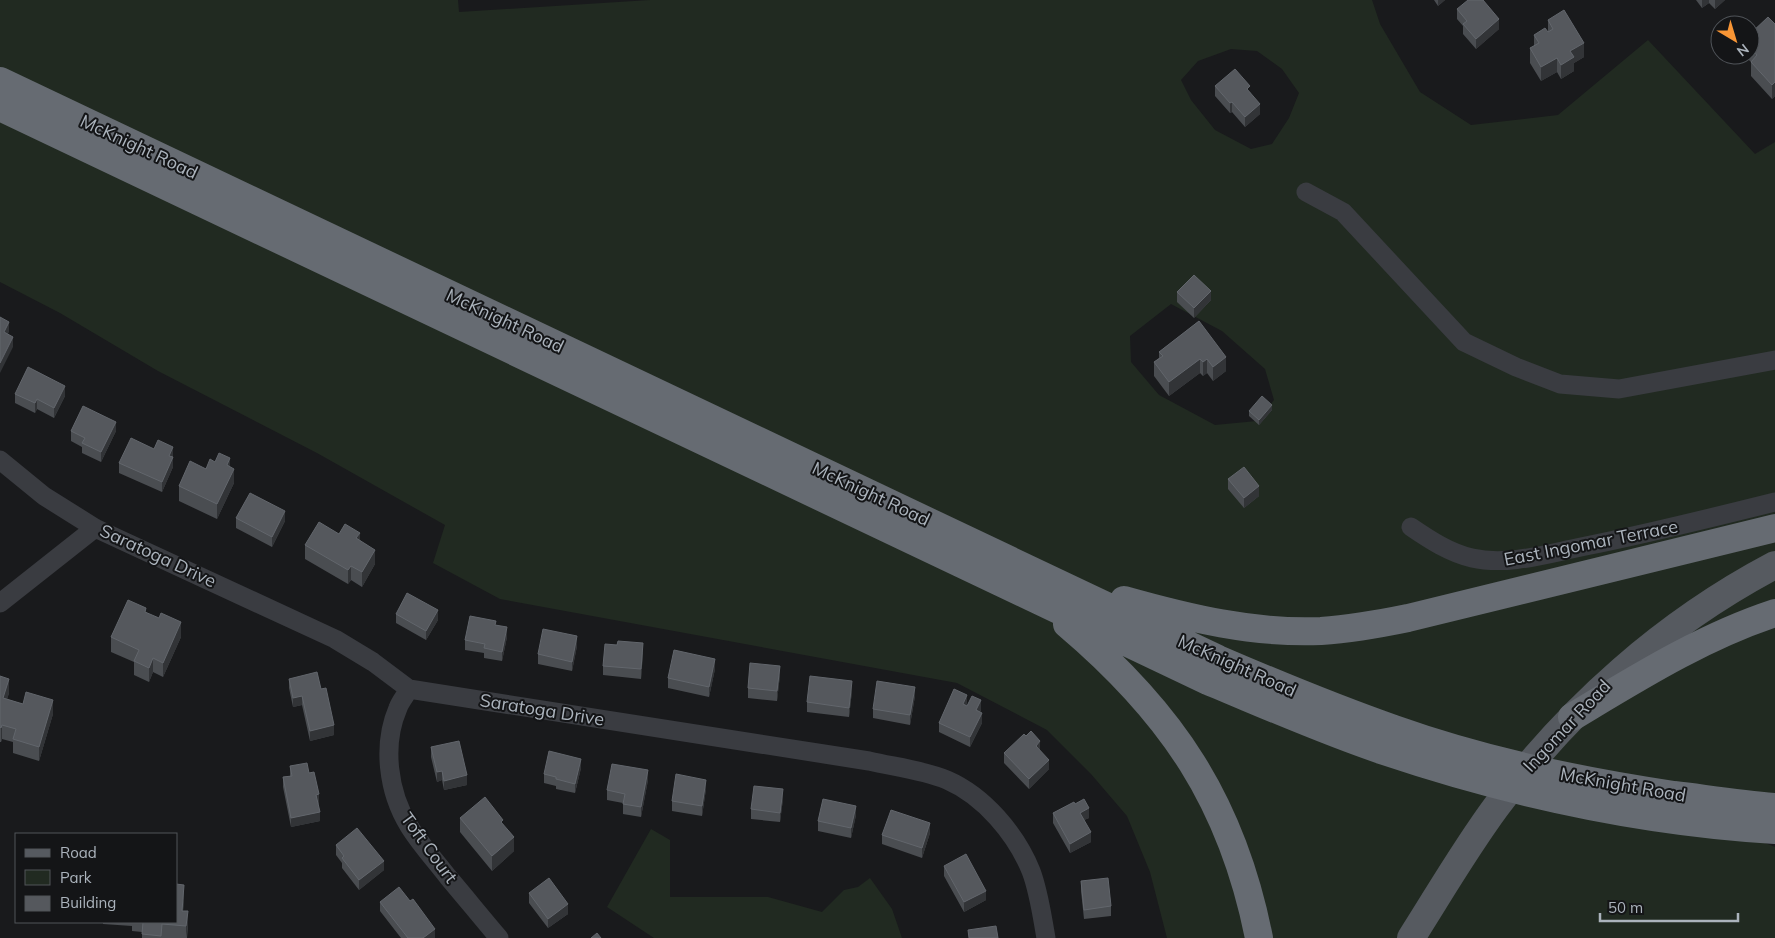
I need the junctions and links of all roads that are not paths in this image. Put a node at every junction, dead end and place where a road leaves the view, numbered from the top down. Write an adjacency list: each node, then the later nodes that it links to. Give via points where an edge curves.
1 (0, 81): 11 (highway, McKnight Road)
2 (0, 107): 11 (highway, McKnight Road)
3 (1306, 192): 4 (street, via 1343,212 1464,342 1560,384 1619,389)
4 (1775, 360)
5 (0, 460): 8 (street, Saratoga Drive, via 44,496)
6 (1775, 502): 7 (street, East Ingomar Terrace, via 1662,531 1507,561 1459,554)
7 (1412, 527)
8 (95, 528): 12 (street); 14 (street, Saratoga Drive, via 335,639)
9 (1775, 528): 11 (highway, via 1408,618 1321,631 1262,629 1201,620)
10 (1775, 565): 15 (main road, Ingomar Road, via 1677,626 1606,683)
11 (1043, 589): 16 (highway, McKnight Road, via 1395,730); 23 (highway, via 1086,640 1133,686 1196,766 1235,848)
12 (0, 603)
13 (1775, 613): 15 (highway, via 1686,651)
14 (410, 689): 21 (street, Toft Court, via 398,707 390,745 393,786 399,806 423,846); 22 (street, Saratoga Drive, via 870,761 947,780 991,812 1019,848 1030,870)
15 (1572, 717): 24 (main road, Ingomar Road, via 1495,808)
16 (1451, 759): 17 (highway, McKnight Road); 18 (highway, McKnight Road, via 1509,788 1576,803)
17 (1775, 807)
18 (1712, 824): 19 (highway, McKnight Road); 20 (highway)
19 (1775, 830)
20 (1775, 848)
21 (499, 938)
22 (1046, 938)
23 (1259, 938)
24 (1411, 938)

